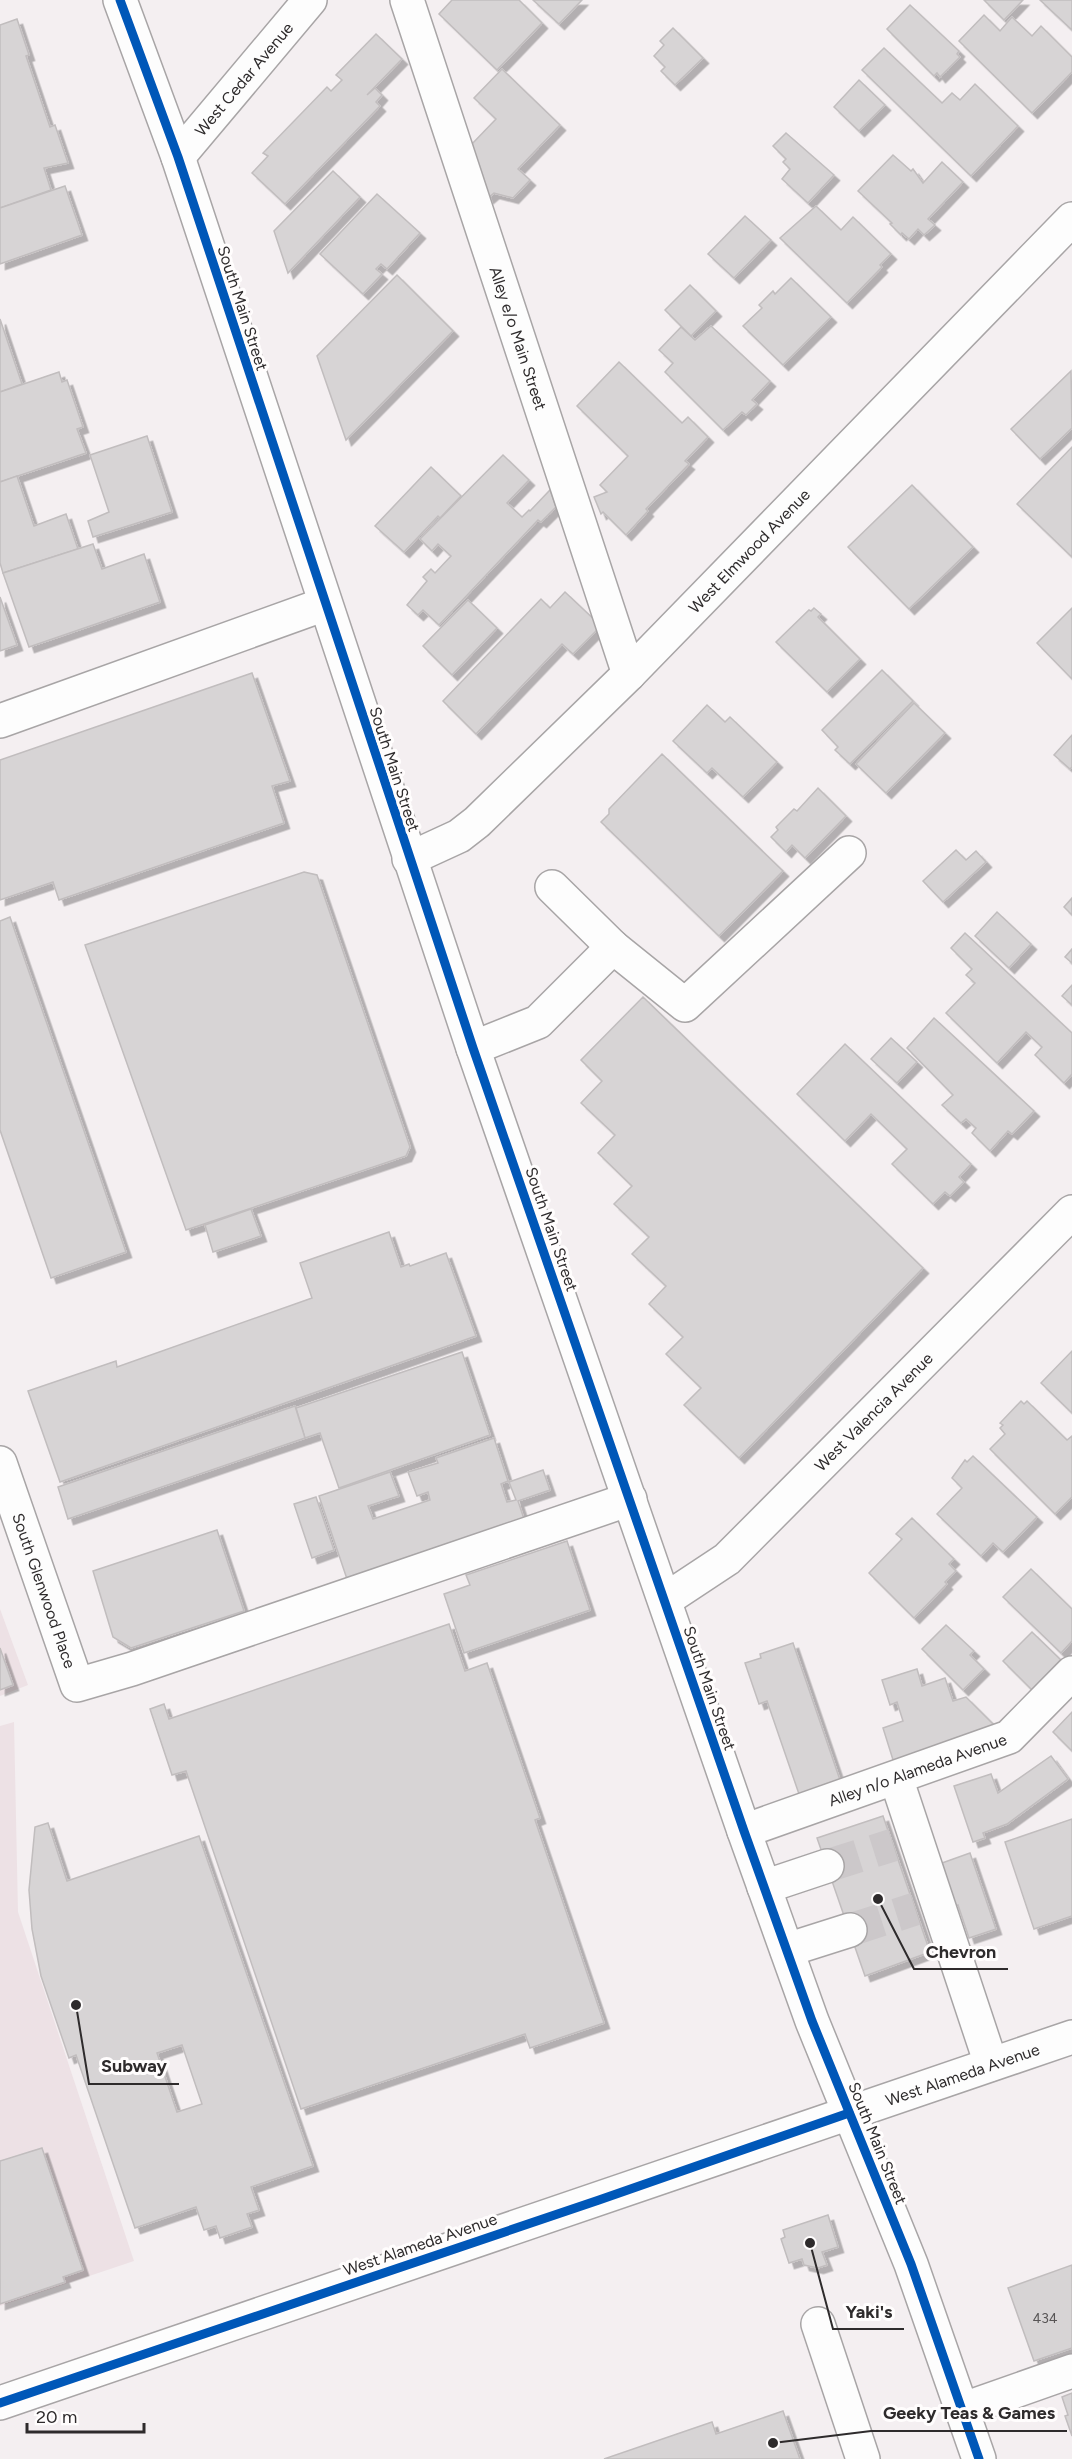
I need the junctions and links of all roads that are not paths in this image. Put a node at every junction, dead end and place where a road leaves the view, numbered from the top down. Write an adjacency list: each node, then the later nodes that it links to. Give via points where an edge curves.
1 (120, 0): 4 (main road, South Main Street)
2 (310, 0): 4 (main road, West Cedar Avenue)
3 (407, 0): 7 (main road, Alley e/o Main Street)
4 (178, 157): 6 (main road, South Main Street)
5 (1072, 219): 7 (main road, West Elmwood Avenue)
6 (325, 604): 8 (main road); 10 (main road, South Main Street)
7 (629, 674): 10 (main road, West Elmwood Avenue, via 459,836)
8 (0, 721)
9 (849, 853): 12 (main road, via 685,1005)
10 (409, 859): 13 (main road, South Main Street)
11 (552, 886): 12 (main road)
12 (614, 947): 13 (main road, via 538,1022)
13 (473, 1048): 16 (main road, South Main Street)
14 (1072, 1212): 17 (main road, West Valencia Avenue, via 727,1559)
15 (0, 1463): 16 (main road, South Glenwood Place, via 77,1685 132,1670)
16 (630, 1498): 17 (main road, South Main Street)
17 (665, 1600): 20 (main road, South Main Street)
18 (1072, 1674): 19 (main road, Alley n/o Alameda Avenue, via 1010,1737)
19 (896, 1778): 20 (main road, Alley n/o Alameda Avenue); 26 (main road, via 904,1841)
20 (744, 1831): 22 (main road, South Main Street)
21 (827, 1866): 22 (main road)
22 (764, 1887): 24 (main road, South Main Street)
23 (850, 1930): 24 (main road)
24 (787, 1950): 27 (main road, South Main Street)
25 (1072, 2037): 26 (main road, West Alameda Avenue)
26 (991, 2064): 27 (main road, West Alameda Avenue)
27 (849, 2113): 30 (main road, West Alameda Avenue); 31 (main road, South Main Street, via 911,2264)
28 (818, 2324): 32 (main road)
29 (1072, 2371): 31 (main road)
30 (0, 2403)
31 (961, 2410): 33 (main road, South Main Street)
32 (863, 2459)
33 (979, 2459)

